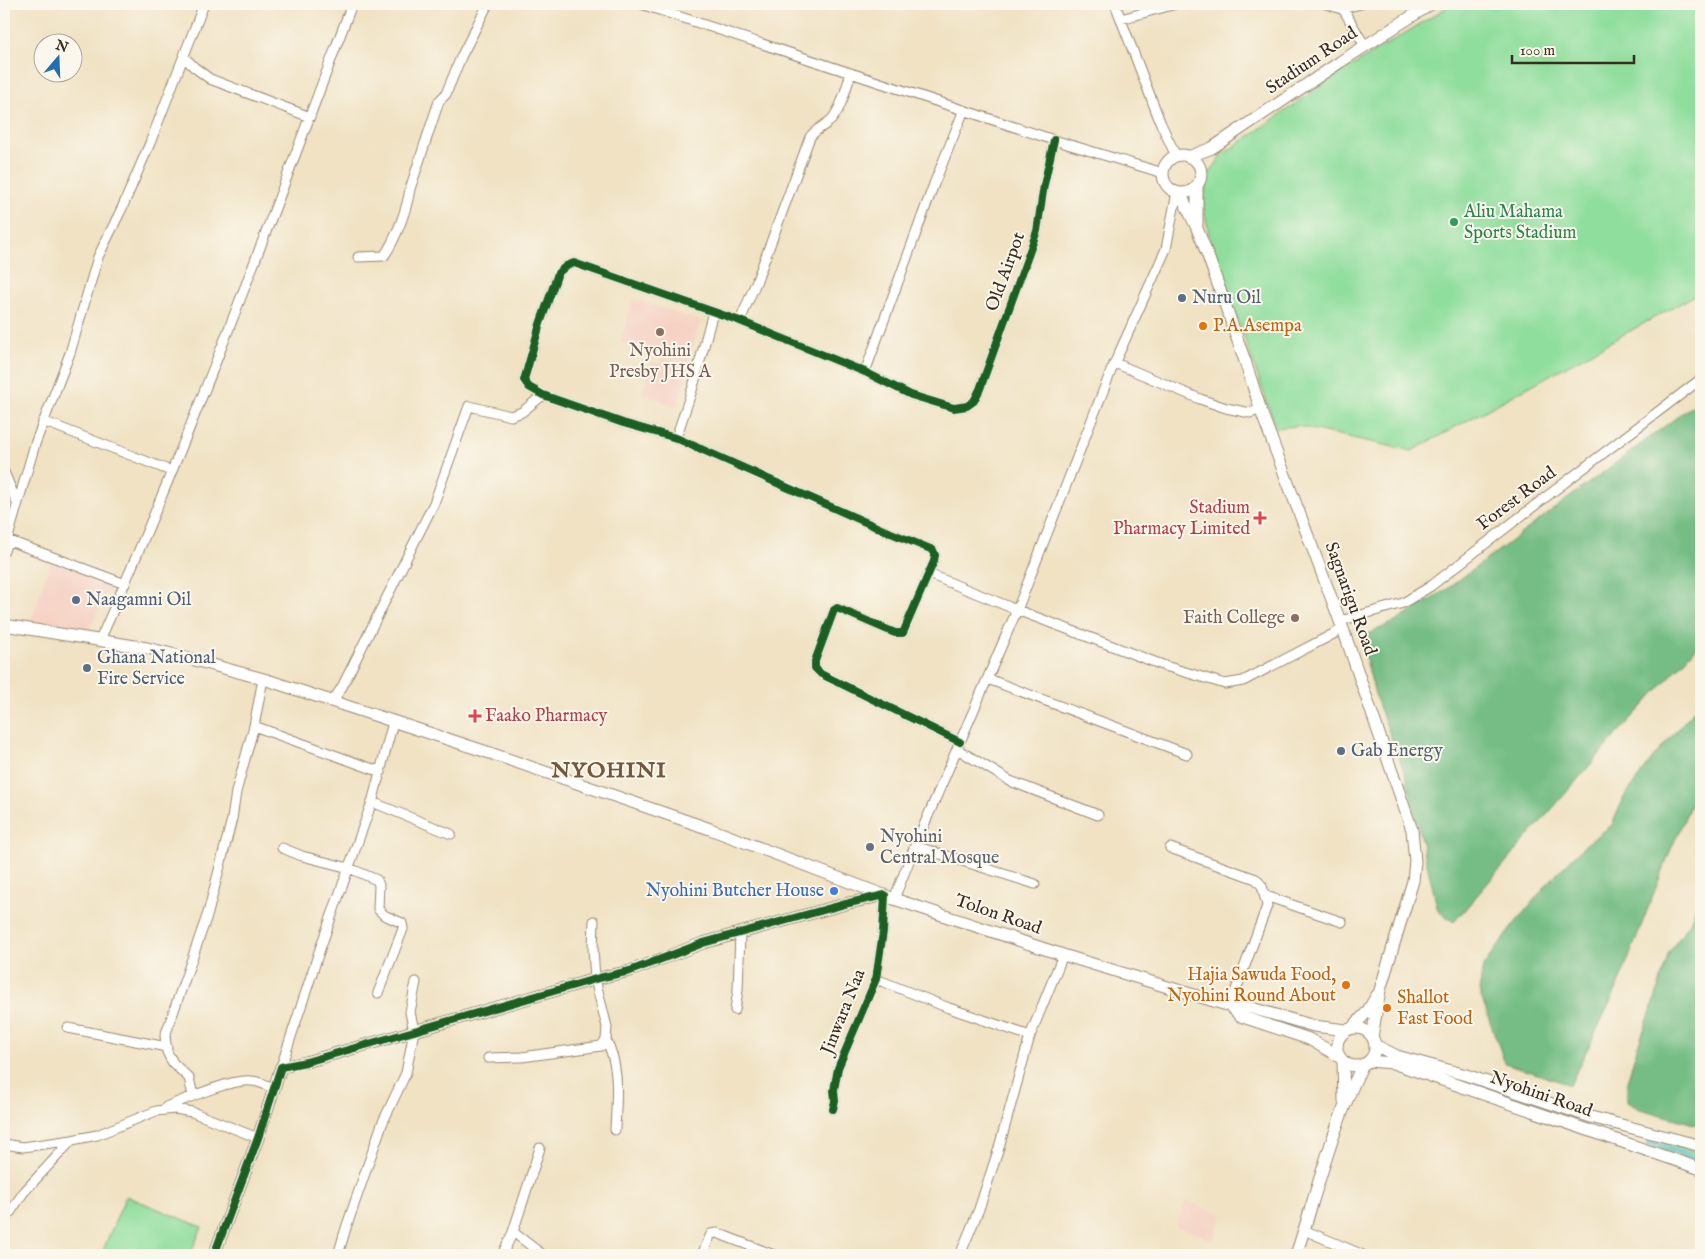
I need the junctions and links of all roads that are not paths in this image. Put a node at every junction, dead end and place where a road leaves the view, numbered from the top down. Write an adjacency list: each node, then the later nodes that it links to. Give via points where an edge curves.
1 (204, 4): 13 (street)
2 (352, 4): 16 (street)
3 (488, 4): 26 (street, via 446,94 439,101 408,200 389,248 384,256)
4 (641, 4): 14 (street)
5 (1115, 4): 11 (street)
6 (1176, 4): 11 (street)
7 (1326, 4): 10 (street)
8 (1360, 4): 10 (street)
9 (1431, 4): 12 (main road, Stadium Road)
10 (1341, 6): 12 (street)
11 (1121, 19): 19 (street)
12 (1365, 46): 18 (main road, Stadium Road)
13 (184, 57): 16 (street, via 210,79); 34 (street, via 126,199 98,257 70,353)
14 (851, 73): 15 (street); 28 (street, via 832,119 810,137)
15 (964, 110): 17 (street); 30 (street)
16 (310, 117): 36 (street)
17 (1054, 140): 22 (street); 30 (street, Old Airpot, via 1030,254 974,401 954,408 911,395)
18 (1212, 148): 20 (main road, Stadium Road); 21 (main road, Stadium Road)
19 (1176, 156): 20 (main road); 22 (main road, via 1166,164)
20 (1188, 156): 21 (main road)
21 (1200, 172): 23 (main road)
22 (1163, 174): 24 (main road, via 1165,183)
23 (1197, 185): 24 (main road, via 1188,192); 25 (main road, Sagnarigu Road)
24 (1178, 192): 25 (main road, Sagnarigu Road); 29 (street, Jinwara Naa, via 1166,249)
25 (1196, 226): 33 (main road, Sagnarigu Road)
26 (358, 257)
27 (714, 312): 28 (street); 32 (street, via 574,264 566,266 558,273 524,380 529,388); 35 (street)
28 (740, 321): 30 (street)
29 (1115, 363): 33 (street, via 1226,408 1250,413); 43 (street, Jinwara Naa)
30 (865, 372)
31 (1701, 379): 45 (street, Forest Road, via 1431,586 1403,604)
32 (543, 395): 35 (street); 49 (street, via 522,412 511,416 469,406 434,503)
33 (1261, 408): 45 (main road, Sagnarigu Road)
34 (43, 422): 36 (street); 38 (street)
35 (676, 438): 41 (street, via 933,550 936,555)
36 (171, 471): 42 (street)
37 (4, 472): 38 (street)
38 (17, 503): 39 (street)
39 (7, 540): 40 (street); 42 (street)
40 (4, 551)
41 (929, 574): 43 (street, Forest Road); 52 (street, via 904,633 895,634 837,608 834,610 815,668)
42 (125, 584): 46 (street)
43 (1017, 610): 45 (street, Forest Road, via 1165,666 1225,684 1243,681); 48 (street, Jinwara Naa)
44 (4, 625): 46 (main road, Tolon Road)
45 (1342, 625): 72 (main road, Sagnarigu Road, via 1412,830 1415,849 1413,881)
46 (100, 640): 47 (main road, Tolon Road, via 180,656)
47 (263, 679): 49 (main road, Tolon Road); 51 (street)
48 (988, 679): 52 (street, Jinwara Naa); 53 (street)
49 (332, 702): 50 (main road, Tolon Road)
50 (394, 722): 54 (street); 64 (main road, Tolon Road, via 758,846)
51 (254, 726): 54 (street); 82 (street, via 208,913 165,1036)
52 (959, 745): 56 (street, via 1010,782); 58 (street, Jinwara Naa)
53 (1187, 754)
54 (381, 772): 55 (street)
55 (372, 802): 57 (street); 61 (street)
56 (1098, 814)
57 (451, 834)
58 (915, 846): 62 (street); 64 (street, Jinwara Naa)
59 (282, 848): 61 (street)
60 (1170, 848): 63 (street, via 1256,879)
61 (349, 868): 73 (street, via 377,880 378,908 384,915 402,923 403,929); 86 (street)
62 (1035, 884)
63 (1266, 896): 66 (street); 74 (street, via 1267,906)
64 (890, 897): 67 (main road, via 849,903); 68 (main road, Tolon Road); 70 (street, Jinwara Naa)
65 (594, 921): 69 (street)
66 (1342, 922)
67 (740, 932): 69 (main road, via 630,971); 75 (street)
68 (1063, 955): 74 (main road, Tolon Road); 79 (street)
69 (595, 979): 78 (main road); 80 (street, via 607,1027)
70 (876, 979): 79 (street); 89 (street, Jinwara Naa, via 838,1068 834,1090 836,1101)
71 (416, 982): 78 (street, via 410,1012)
72 (1380, 990): 77 (main road, Sagnarigu Road, via 1367,1012); 81 (main road, Sagnarigu Road)
73 (378, 993)
74 (1230, 1006): 77 (main road, via 1248,1007 1314,1026); 84 (main road, via 1240,1016 1309,1039)
75 (735, 1010)
76 (68, 1028): 82 (street)
77 (1349, 1029): 81 (main road, via 1364,1030); 84 (main road, via 1337,1043)
78 (414, 1031): 86 (main road); 103 (street, via 406,1073 382,1124)
79 (1030, 1036): 108 (street, via 998,1151)
80 (606, 1040): 83 (street, via 601,1046 522,1057); 92 (street, via 612,1051 617,1091)
81 (1373, 1041): 85 (main road, via 1374,1051); 96 (main road, Nyohini Road, via 1397,1056 1466,1075 1582,1114)
82 (167, 1047): 88 (street, via 173,1063 189,1078)
83 (488, 1058)
84 (1341, 1058): 85 (main road, via 1352,1066); 90 (main road)
85 (1366, 1063): 90 (main road); 98 (main road, Nyohini Road, via 1393,1063)
86 (280, 1067): 87 (main road)
87 (273, 1088): 88 (street, via 242,1080); 93 (main road)
88 (193, 1096): 91 (street)
89 (832, 1108)
90 (1344, 1108): 100 (main road)
91 (156, 1111): 93 (street, via 175,1109 192,1112); 94 (street, via 97,1135)
92 (615, 1130)
93 (258, 1138): 102 (main road)
94 (72, 1140): 95 (street, via 24,1147); 99 (street, via 23,1193)
95 (4, 1144)
96 (1701, 1146)
97 (540, 1148): 101 (street)
98 (1701, 1169)
99 (4, 1222)
100 (1304, 1230): 109 (main road); 110 (street)
101 (513, 1232): 104 (street); 105 (street)
102 (214, 1255)
103 (338, 1255)
104 (502, 1255)
105 (544, 1255)
106 (702, 1255): 107 (street, via 711,1234 717,1233)
107 (774, 1255)
108 (960, 1255)
109 (1296, 1255)
110 (1363, 1255)

